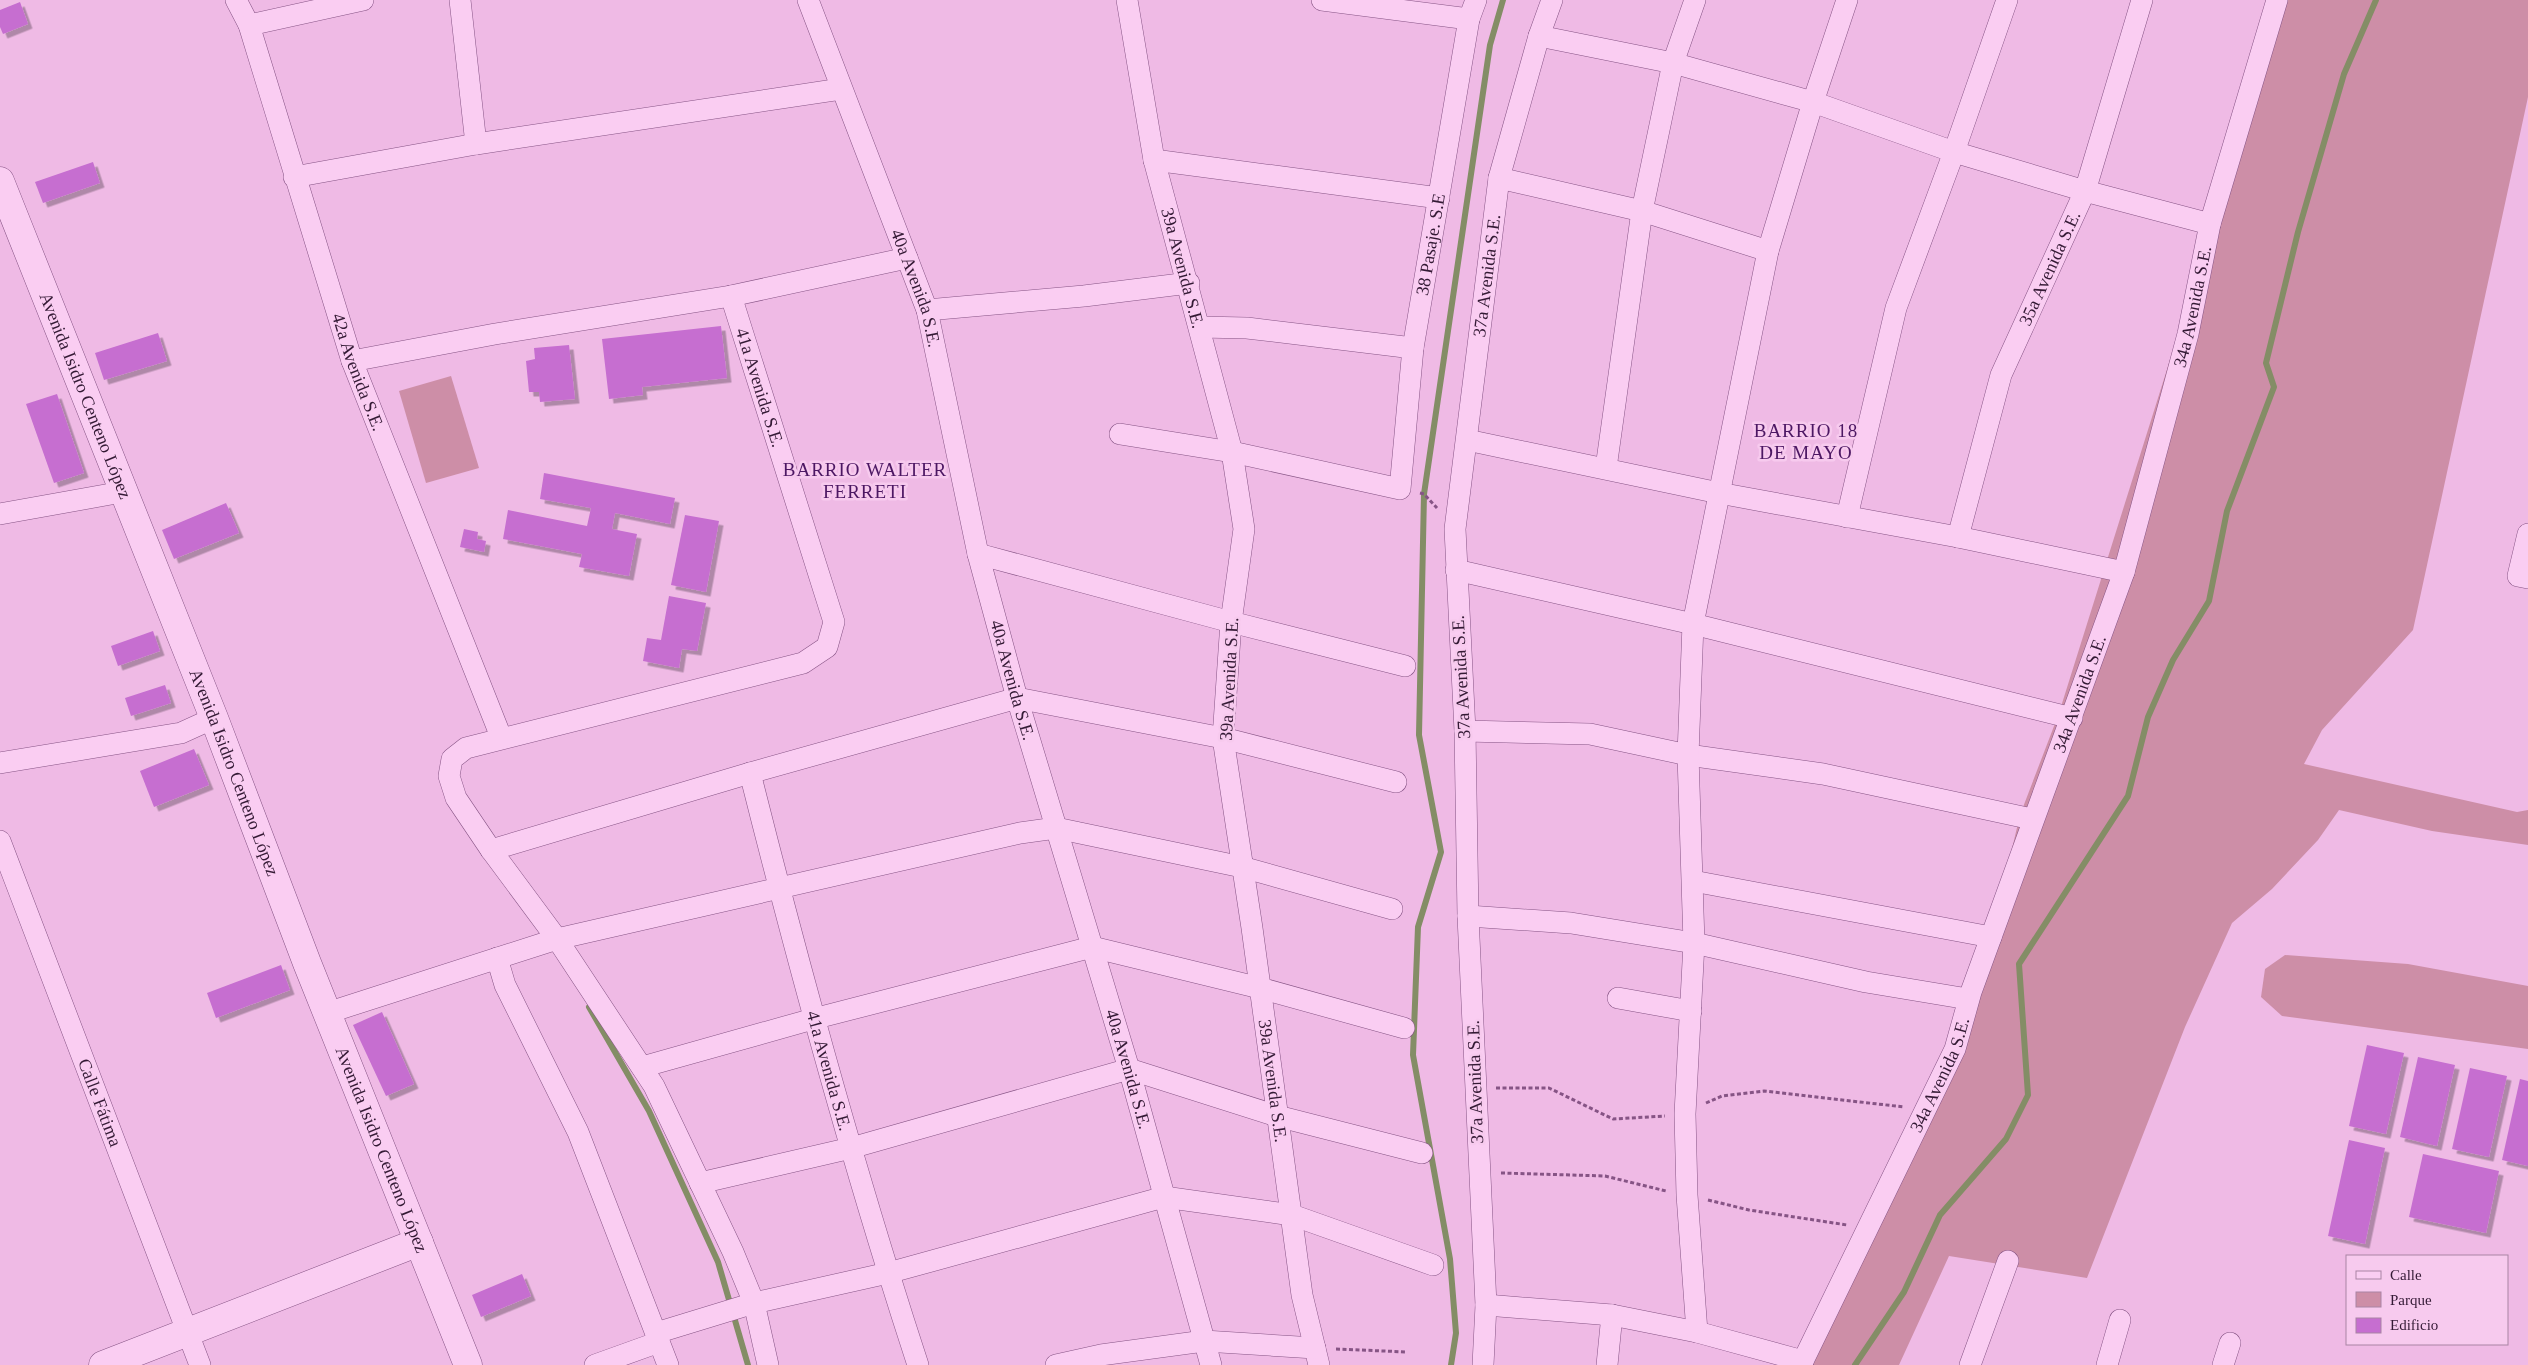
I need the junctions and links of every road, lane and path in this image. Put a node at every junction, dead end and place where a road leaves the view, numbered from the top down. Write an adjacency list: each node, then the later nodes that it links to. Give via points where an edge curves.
1 (236, 0): 14 (street, 42a Avenida S.E.)
2 (363, 0): 14 (street)
3 (460, 0): 19 (street)
4 (808, 0): 17 (street, 40a Avenida S.E.)
5 (1127, 0): 21 (street, 39a Avenida S.E.)
6 (1322, 0): 13 (street)
7 (1552, 0): 15 (street, 37a Avenida S.E.)
8 (1695, 0): 16 (street)
9 (1847, 0): 18 (street)
10 (2007, 0): 20 (street)
11 (2142, 0): 25 (street, 35a Avenida S.E.)
12 (2277, 0): 28 (street, 34a Avenida S.E.)
13 (1472, 9): 26 (street, 38 Pasaje. S.E)
14 (249, 25): 22 (street, 42a Avenida S.E.)
15 (1538, 36): 16 (street); 23 (street, 37a Avenida S.E.)
16 (1673, 63): 18 (street); 27 (street)
17 (841, 89): 19 (street); 30 (street, 40a Avenida S.E.)
18 (1813, 102): 20 (street); 29 (street)
19 (476, 144): 22 (street)
20 (1954, 152): 25 (street); 45 (street, via 1896,308)
21 (1154, 160): 26 (street); 31 (street, 39a Avenida S.E.)
22 (294, 177): 36 (street, 42a Avenida S.E.)
23 (1499, 178): 27 (street); 38 (street, 37a Avenida S.E.)
24 (0, 181): 42 (street, Avenida Isidro Centeno López)
25 (2085, 191): 28 (street); 48 (street, 35a Avenida S.E., via 2001,375)
26 (1439, 198): 35 (street, 38 Pasaje. S.E)
27 (1642, 211): 29 (street); 40 (street)
28 (2210, 224): 51 (street, 34a Avenida S.E., via 2188,334)
29 (1768, 251): 43 (street)
30 (907, 258): 32 (street); 33 (street, 40a Avenida S.E.)
31 (1189, 283): 33 (street); 34 (street, 39a Avenida S.E.)
32 (731, 296): 36 (street); 60 (street, 41a Avenida S.E., via 834,622 827,647 804,664)
33 (927, 310): 49 (street, 40a Avenida S.E.)
34 (1200, 327): 35 (street, via 1247,328); 39 (street, 39a Avenida S.E.)
35 (1413, 348): 41 (street, 38 Pasaje. S.E)
36 (352, 361): 60 (street, 42a Avenida S.E.)
37 (1120, 434): 39 (street)
38 (1467, 440): 40 (street); 46 (street, 37a Avenida S.E.)
39 (1232, 452): 41 (street); 53 (street, 39a Avenida S.E., via 1244,529)
40 (1606, 468): 43 (street)
41 (1400, 490): 46 (path, via 1424,494)
42 (122, 492): 44 (street); 57 (street, Avenida Isidro Centeno López)
43 (1719, 493): 45 (street); 54 (street)
44 (0, 514)
45 (1847, 517): 48 (street)
46 (1455, 529): 50 (street, 37a Avenida S.E.)
47 (2528, 534): 52 (street, via 2518,576)
48 (1958, 536): 51 (street)
49 (978, 554): 53 (street); 56 (street, 40a Avenida S.E.)
50 (1456, 570): 54 (street); 59 (street, 37a Avenida S.E.)
51 (2124, 572): 58 (street, 34a Avenida S.E.)
52 (2528, 578)
53 (1231, 622): 55 (street); 61 (street, 39a Avenida S.E.)
54 (1693, 624): 58 (street); 62 (street)
55 (1405, 666)
56 (1017, 698): 61 (street); 64 (street); 67 (street, 40a Avenida S.E.)
57 (214, 718): 63 (street, via 181,733); 84 (street, Avenida Isidro Centeno López)
58 (2072, 718): 66 (street, 34a Avenida S.E.)
59 (1465, 731): 62 (street, via 1590,734); 74 (street, 37a Avenida S.E.)
60 (502, 737): 69 (street, via 466,748 452,759 449,776 456,798)
61 (1223, 738): 65 (street); 70 (street, 39a Avenida S.E.)
62 (1688, 755): 66 (street, via 1823,774); 71 (street)
63 (0, 763)
64 (750, 773): 69 (street); 72 (street, 41a Avenida S.E.)
65 (1396, 782)
66 (2032, 819): 75 (street, 34a Avenida S.E.)
67 (1056, 828): 70 (street); 72 (street, via 1020,833); 78 (street, 40a Avenida S.E.)
68 (0, 841): 106 (street, Calle Fátima)
69 (490, 850): 76 (street)
70 (1242, 867): 73 (street); 80 (street, 39a Avenida S.E.)
71 (1693, 881): 75 (street); 77 (street)
72 (779, 888): 76 (street); 85 (street, 41a Avenida S.E.)
73 (1392, 909)
74 (1468, 916): 77 (street, via 1571,923); 89 (street, 37a Avenida S.E.)
75 (1991, 937): 82 (street, 34a Avenida S.E.)
76 (558, 939): 79 (street); 87 (street)
77 (1694, 943): 82 (street, via 1866,982); 83 (street)
78 (1092, 947): 80 (street); 85 (street); 88 (street, 40a Avenida S.E.)
79 (497, 958): 84 (street); 108 (street, via 505,985 578,1132)
80 (1260, 988): 86 (street); 92 (street, 39a Avenida S.E.)
81 (1618, 998): 83 (street)
82 (1968, 999): 90 (street, 34a Avenida S.E., via 1955,1049)
83 (1691, 1011): 91 (street)
84 (327, 1012): 98 (street, Avenida Isidro Centeno López)
85 (813, 1019): 87 (street); 93 (street, 41a Avenida S.E.)
86 (1404, 1028)
87 (642, 1067): 95 (street)
88 (1129, 1069): 92 (street); 93 (street); 96 (street, 40a Avenida S.E.)
89 (1475, 1087): 91 (path, via 1549,1088 1613,1119); 103 (street, 37a Avenida S.E.)
90 (1926, 1109): 91 (path, via 1764,1091 1722,1096); 113 (street, 34a Avenida S.E.)
91 (1685, 1114): 107 (street, via 1687,1196)
92 (1277, 1116): 94 (street); 97 (street, 39a Avenida S.E.)
93 (851, 1148): 95 (street); 101 (street, 41a Avenida S.E.)
94 (1422, 1153)
95 (700, 1183): 102 (street)
96 (1164, 1197): 97 (street); 101 (street); 109 (street, 40a Avenida S.E.)
97 (1292, 1215): 100 (street); 112 (street, 39a Avenida S.E., via 1302,1295)
98 (418, 1242): 106 (street); 116 (street, Avenida Isidro Centeno López)
99 (2008, 1261): 125 (street)
100 (1433, 1265)
101 (888, 1273): 102 (street); 120 (street, 41a Avenida S.E.)
102 (754, 1303): 108 (street); 119 (street)
103 (1486, 1305): 104 (street); 123 (street, 37a Avenida S.E.)
104 (1612, 1315): 107 (street); 124 (street)
105 (2120, 1320): 126 (street)
106 (187, 1331): 114 (street); 115 (street, Calle Fátima)
107 (1697, 1332): 113 (street)
108 (658, 1338): 117 (street); 118 (street)
109 (1204, 1341): 112 (street); 121 (street, via 1101,1355); 122 (street, 40a Avenida S.E.)
110 (2230, 1343): 127 (street)
111 (1407, 1352): 112 (path)
112 (1317, 1356)
113 (1802, 1363)
114 (103, 1365)
115 (200, 1365)
116 (468, 1365)
117 (595, 1365)
118 (668, 1365)
119 (768, 1365)
120 (918, 1365)
121 (1056, 1365)
122 (1211, 1365)
123 (1483, 1365)
124 (1606, 1365)
125 (1970, 1365)
126 (2107, 1365)
127 (2223, 1365)

